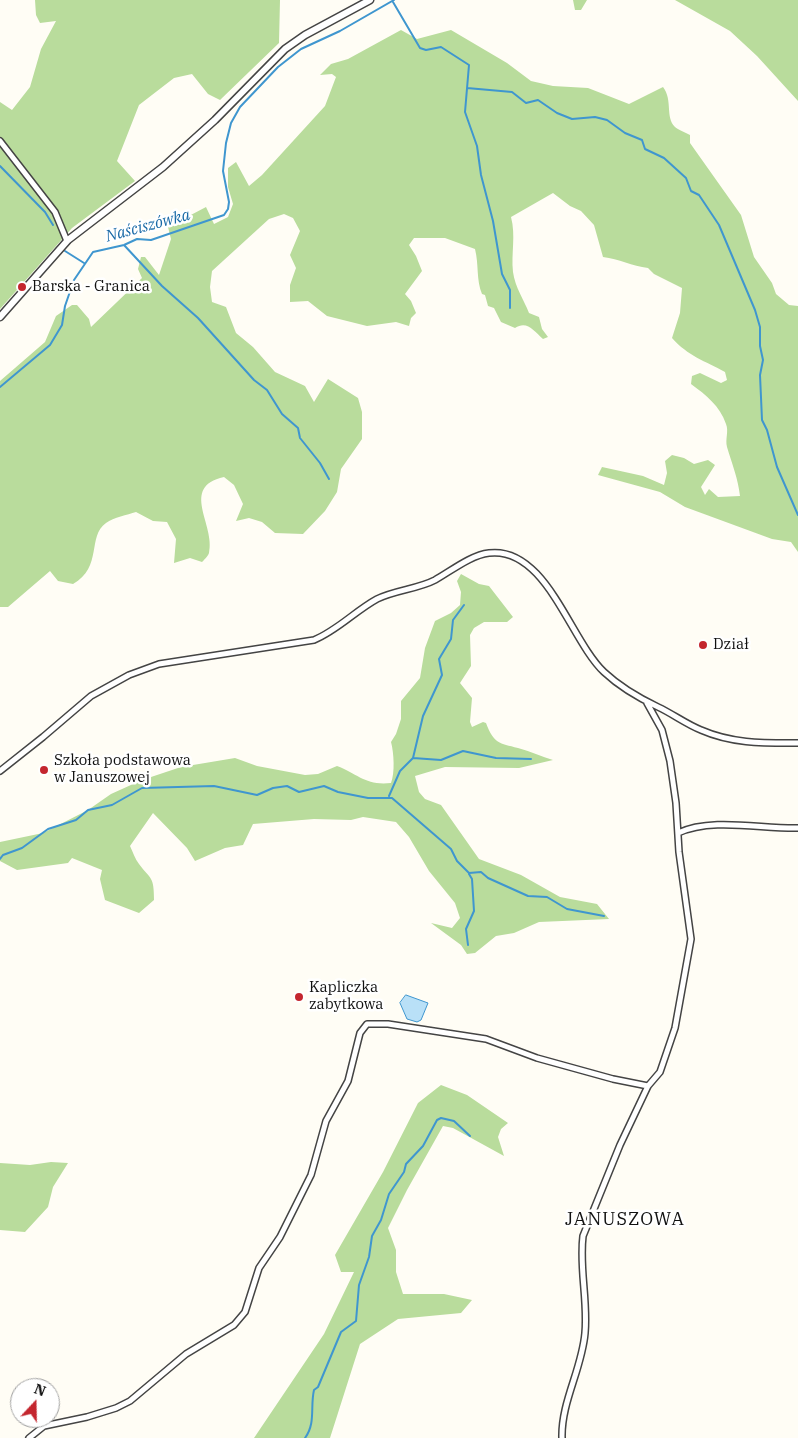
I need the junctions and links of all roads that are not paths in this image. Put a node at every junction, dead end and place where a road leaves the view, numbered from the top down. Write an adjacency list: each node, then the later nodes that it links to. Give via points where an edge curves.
1 (370, 0): 3 (street, via 305,35 286,49 162,167)
2 (0, 141): 3 (street, via 45,198)
3 (68, 241): 4 (street)
4 (0, 317)
5 (647, 703): 6 (street, via 718,737 751,743); 7 (street, via 592,659 533,569 511,555 487,553 432,582 378,598 314,640 159,664 129,675 91,696); 9 (street, via 662,730 670,761)
6 (798, 743)
7 (0, 770)
8 (798, 828): 9 (street, via 709,825 692,826)
9 (678, 832): 10 (street, via 691,939 675,1028 660,1072)
10 (648, 1086): 11 (street, via 537,1058 486,1039 388,1024 367,1024 360,1033 348,1081 326,1121 311,1175 285,1229 260,1268 245,1312 234,1325 186,1354 130,1401 87,1417 44,1426); 12 (street, via 583,1236 585,1333 578,1371 562,1422)
11 (29, 1438)
12 (562, 1438)

